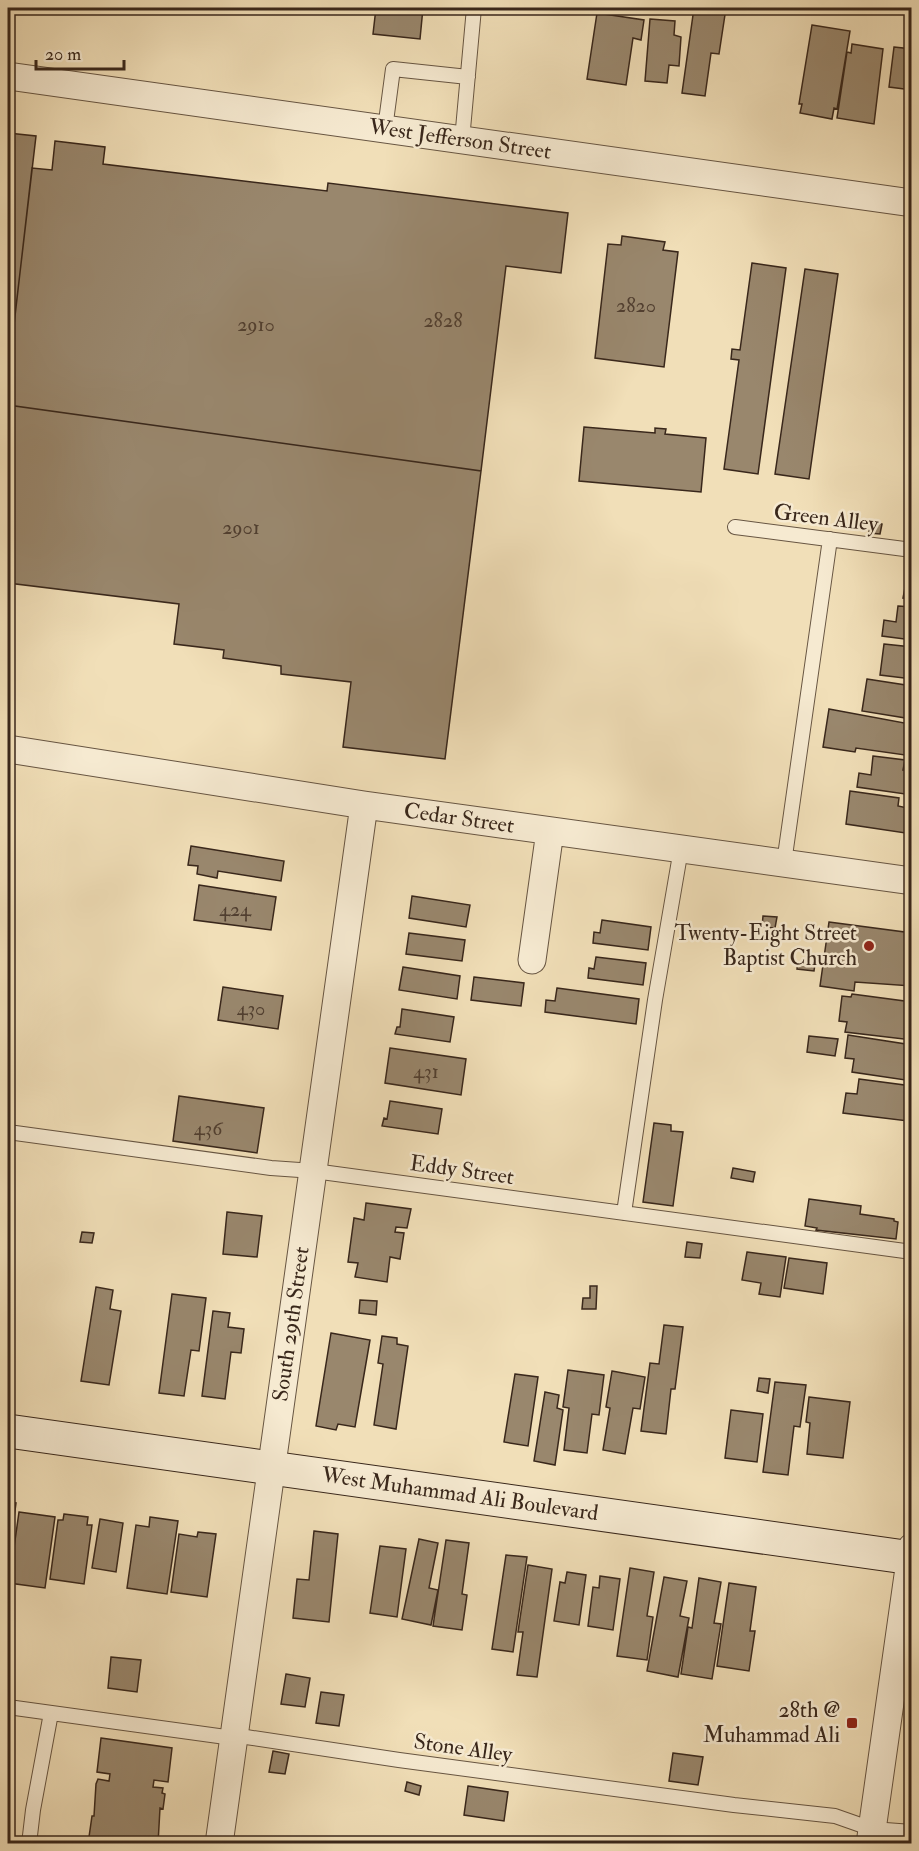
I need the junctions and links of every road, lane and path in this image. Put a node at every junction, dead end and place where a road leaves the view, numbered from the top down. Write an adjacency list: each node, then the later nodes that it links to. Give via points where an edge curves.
1 (474, 8): 3 (lane)
2 (8, 76): 4 (street, West Jefferson Street)
3 (468, 77): 4 (lane, via 393,69); 5 (lane)
4 (386, 129): 5 (street, West Jefferson Street)
5 (462, 140): 6 (street, West Jefferson Street)
6 (912, 203)
7 (735, 527): 8 (lane, Green Alley)
8 (830, 539): 9 (lane, Green Alley); 14 (lane)
9 (912, 550)
10 (8, 749): 11 (street, Cedar Street)
11 (364, 805): 12 (street, Cedar Street); 18 (street, South 29th Street)
12 (550, 831): 13 (street, Cedar Street); 16 (street)
13 (681, 849): 14 (street, Cedar Street); 19 (lane)
14 (784, 863): 15 (street, Cedar Street)
15 (912, 881)
16 (532, 960)
17 (8, 1132): 18 (lane, Eddy Street)
18 (314, 1171): 19 (lane, Eddy Street); 22 (street, South 29th Street)
19 (624, 1213): 20 (lane, Eddy Street)
20 (912, 1252)
21 (8, 1431): 22 (main road, West Muhammad Ali Boulevard)
22 (271, 1467): 23 (main road, West Muhammad Ali Boulevard); 26 (street, South 29th Street)
23 (911, 1554): 28 (street)
24 (8, 1707): 25 (lane, Stone Alley)
25 (51, 1713): 26 (lane, Stone Alley); 29 (lane)
26 (233, 1738): 28 (lane, Stone Alley, via 835,1816); 30 (street, South 29th Street)
27 (912, 1832): 28 (lane, Stone Alley)
28 (871, 1836)
29 (29, 1844)
30 (219, 1844)

